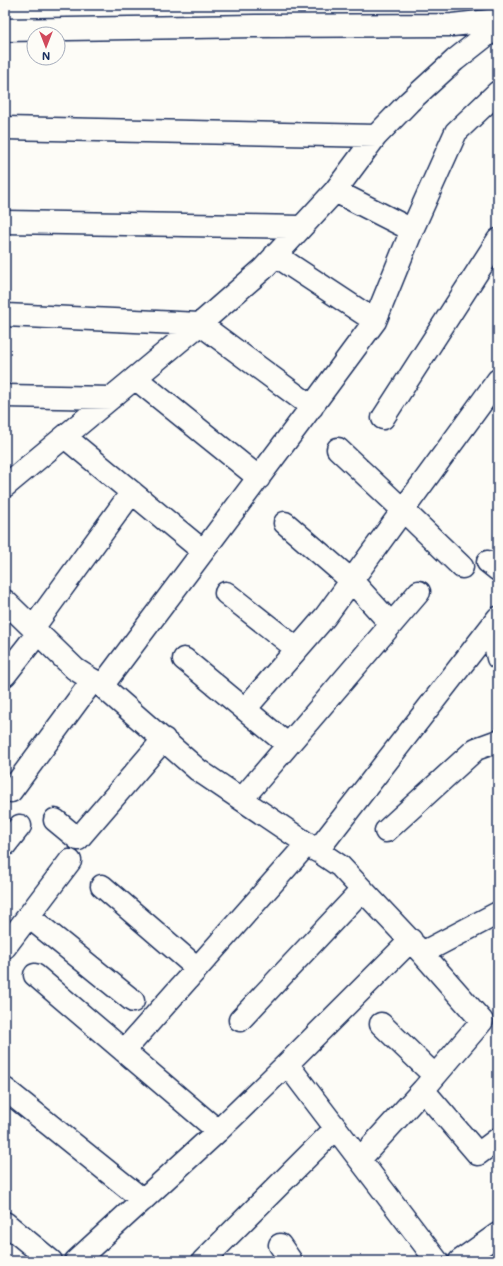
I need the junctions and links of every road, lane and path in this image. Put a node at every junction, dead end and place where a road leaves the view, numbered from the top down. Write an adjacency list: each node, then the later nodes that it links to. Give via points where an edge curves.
1 (498, 20): 3 (street, via 452,25)
2 (498, 26): 6 (street, via 455,60)
3 (5, 30)
4 (498, 92): 10 (street, via 456,132)
5 (5, 128): 6 (street)
6 (376, 136): 7 (street)
7 (335, 191): 9 (street); 10 (street)
8 (5, 222): 9 (street)
9 (301, 227): 12 (street)
10 (412, 230): 14 (street)
11 (498, 240): 21 (street)
12 (276, 255): 14 (street); 15 (street)
13 (5, 315): 15 (street)
14 (375, 320): 20 (street)
15 (200, 324): 16 (street); 20 (street)
16 (135, 378): 19 (street); 24 (street)
17 (498, 380): 27 (street)
18 (5, 396): 19 (street)
19 (111, 398): 22 (street)
20 (312, 407): 24 (street)
21 (383, 418)
22 (65, 437): 25 (street); 26 (street)
23 (338, 450): 27 (street)
24 (258, 478): 29 (street)
25 (5, 486)
26 (132, 492): 29 (street); 37 (street)
27 (403, 510): 30 (street); 31 (street)
28 (285, 523): 31 (street)
29 (203, 551): 42 (street)
30 (462, 567)
31 (352, 581): 36 (street); 38 (street)
32 (419, 592): 36 (street)
33 (226, 594): 38 (street)
34 (5, 601): 37 (street)
35 (494, 623): 39 (street); 53 (street)
36 (391, 624): 46 (street)
37 (35, 630): 41 (street); 42 (street, via 75,669)
38 (297, 649): 43 (street)
39 (498, 658)
40 (184, 659): 43 (street)
41 (5, 675)
42 (98, 683): 44 (street); 47 (street)
43 (245, 709): 46 (street)
44 (164, 739): 48 (street, via 198,770); 49 (street, via 78,839)
45 (498, 741): 51 (street, via 476,749)
46 (288, 745): 48 (street)
47 (11, 791)
48 (242, 799): 53 (street)
49 (55, 820)
50 (20, 826): 52 (street)
51 (386, 831)
52 (5, 845)
53 (312, 847): 56 (street, via 340,866); 61 (street)
54 (70, 861): 58 (street)
55 (102, 886): 61 (street)
56 (362, 890): 60 (street); 64 (street)
57 (498, 913): 60 (street)
58 (28, 916): 59 (street); 63 (street)
59 (5, 946)
60 (416, 946): 67 (street); 68 (street, via 482,1021)
61 (197, 968): 66 (street)
62 (35, 975): 66 (street)
63 (133, 1001)
64 (240, 1020)
65 (381, 1024): 68 (street)
66 (124, 1051): 71 (street)
67 (287, 1064): 70 (street); 71 (street)
68 (429, 1083): 72 (street, via 478,1154); 73 (street)
69 (5, 1089): 74 (street)
70 (336, 1128): 73 (street); 80 (street)
71 (218, 1131): 74 (street)
72 (498, 1139)
73 (360, 1159): 77 (street)
74 (143, 1200): 79 (street)
75 (5, 1223): 78 (street)
76 (498, 1234): 81 (street)
77 (434, 1260)
78 (51, 1261)
79 (76, 1261)
80 (203, 1261)
81 (460, 1261)

